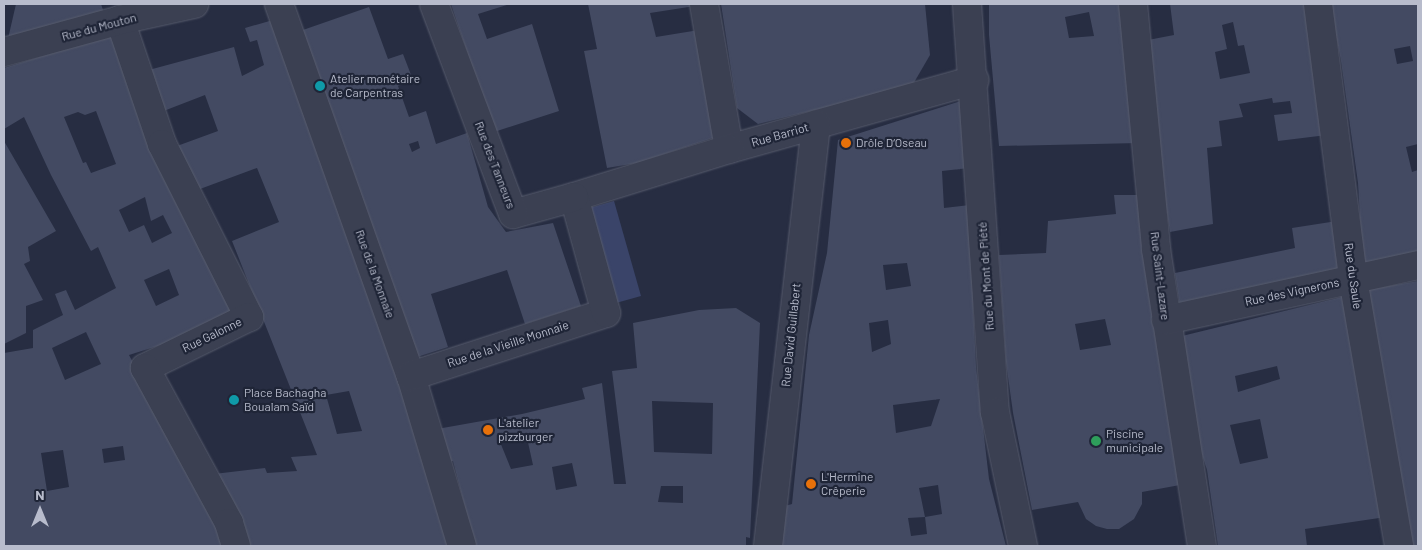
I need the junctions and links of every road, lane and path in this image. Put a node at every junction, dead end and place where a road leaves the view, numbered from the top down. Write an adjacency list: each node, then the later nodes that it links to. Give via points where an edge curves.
1 (194, 4): 8 (street, Rue du Mouton)
2 (279, 4): 17 (street, Rue de la Monnaie)
3 (434, 4): 13 (street, Rue des Tanneurs, via 513,214)
4 (704, 4): 12 (street)
5 (968, 4): 10 (street, Rue du Mont de Piété)
6 (1133, 4): 16 (street, Rue Saint-Lazare, via 1156,249)
7 (1318, 4): 15 (street, Rue du Saule)
8 (120, 20): 9 (street, Rue du Mouton); 18 (street, Rue Galonne, via 162,144 249,317 145,368 229,523)
9 (4, 52)
10 (974, 80): 11 (street, Rue Barriot); 21 (street, Rue du Mont de Piété, via 995,412)
11 (816, 125): 12 (street, Rue Barriot); 20 (street, Rue David Guillabert)
12 (729, 149): 13 (street, Rue Barriot)
13 (574, 197): 17 (street, Rue de la Vieille Monnaie, via 606,313)
14 (1418, 265): 15 (street, Rue des Vignerons)
15 (1353, 279): 16 (street, Rue des Vignerons); 23 (street, Rue du Saule)
16 (1166, 320): 22 (street, Rue Saint-Lazare)
17 (411, 376): 19 (street, Rue de la Monnaie)
18 (236, 546)
19 (462, 546)
20 (768, 546)
21 (1023, 546)
22 (1202, 546)
23 (1399, 546)

